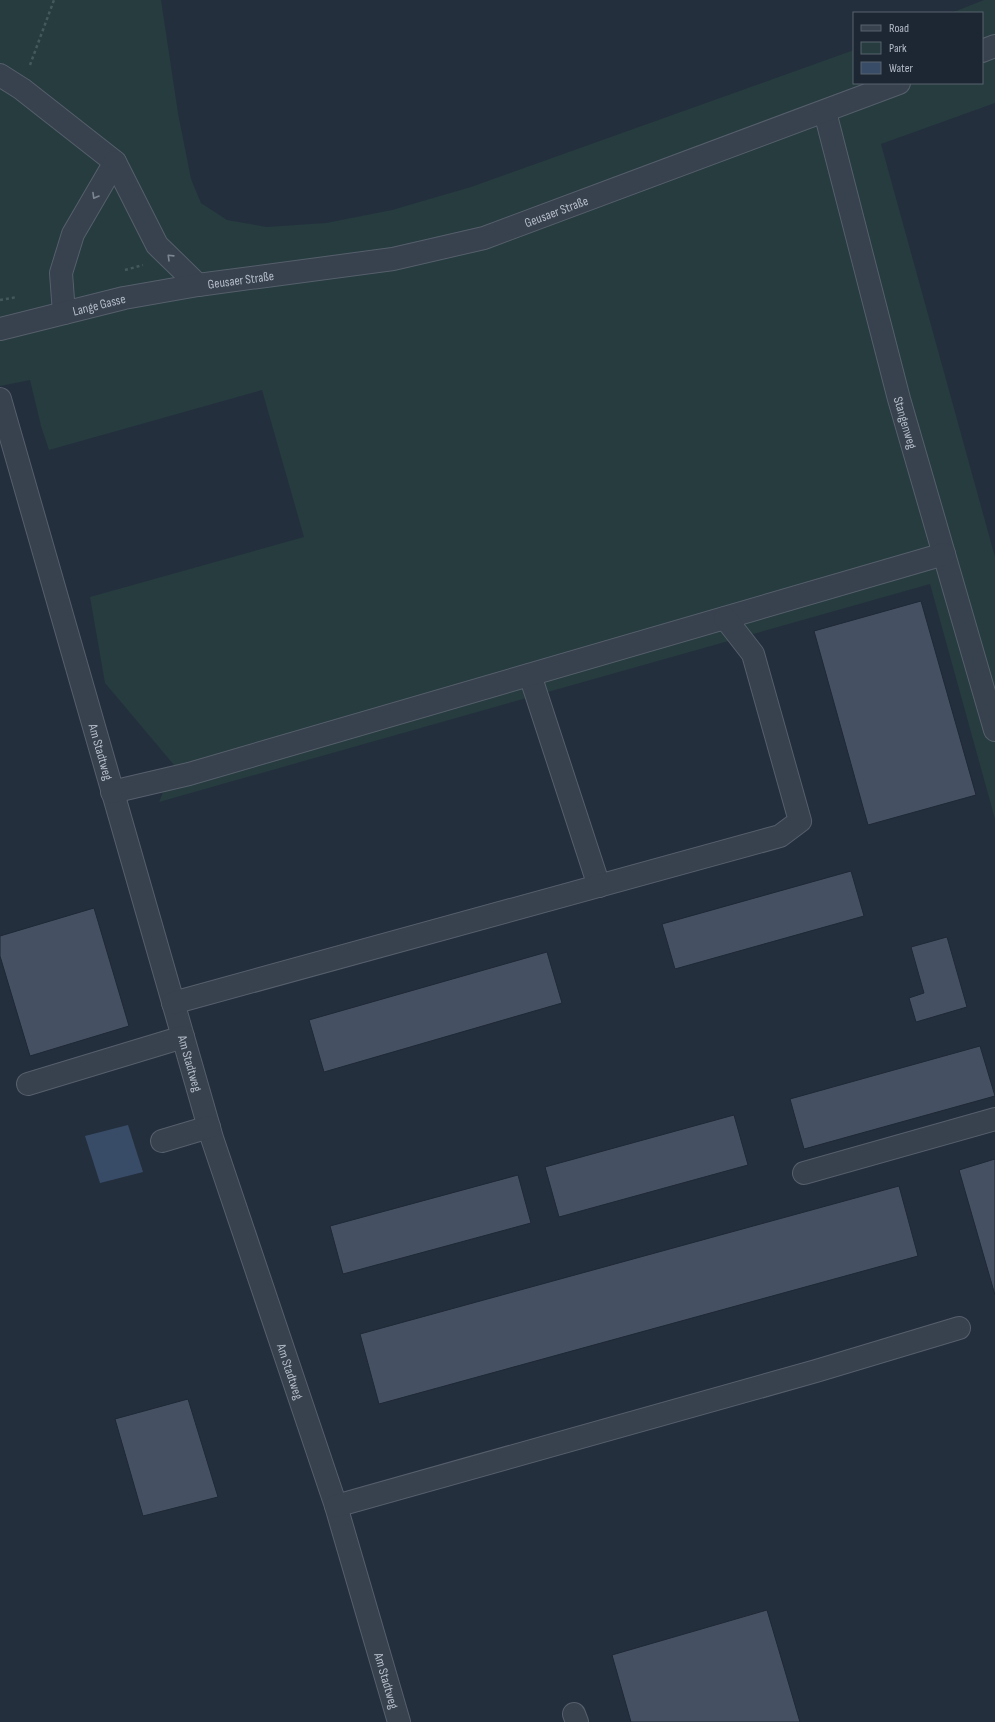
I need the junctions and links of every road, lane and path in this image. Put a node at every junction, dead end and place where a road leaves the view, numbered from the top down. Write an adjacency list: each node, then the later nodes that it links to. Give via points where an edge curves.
1 (54, 0): 6 (path)
2 (995, 46): 3 (street)
3 (983, 51)
4 (0, 75): 6 (street)
5 (897, 84): 7 (street, Geusaer Straße)
6 (22, 89): 8 (street)
7 (825, 112): 11 (street, Geusaer Straße, via 484,238 393,259); 17 (street, Stangenweg, via 900,399)
8 (115, 162): 9 (street, one-way to 8, via 157,245); 14 (street, one-way to 14, via 71,241 61,273)
9 (171, 258): 10 (path); 11 (street)
10 (120, 272)
11 (198, 285): 14 (street, Lange Gasse, via 124,298)
12 (23, 296): 13 (path)
13 (0, 300)
14 (64, 313): 15 (street, Lange Gasse)
15 (0, 329)
16 (0, 399): 21 (street, Am Stadtweg)
17 (944, 554): 18 (street); 20 (street, Stangenweg)
18 (725, 618): 19 (street); 22 (street, via 753,654 800,821 780,836)
19 (530, 675): 21 (street, via 189,774); 22 (street)
20 (995, 730)
21 (112, 792): 23 (street, Am Stadtweg)
22 (599, 886): 23 (street)
23 (173, 1002): 24 (street, Am Stadtweg)
24 (183, 1037): 25 (street); 27 (street, Am Stadtweg)
25 (28, 1084)
26 (995, 1119): 29 (street)
27 (208, 1127): 28 (street); 31 (street, Am Stadtweg)
28 (162, 1141)
29 (804, 1173)
30 (959, 1328): 31 (street, via 816,1372)
31 (336, 1506): 32 (street, Am Stadtweg)
32 (399, 1722)

